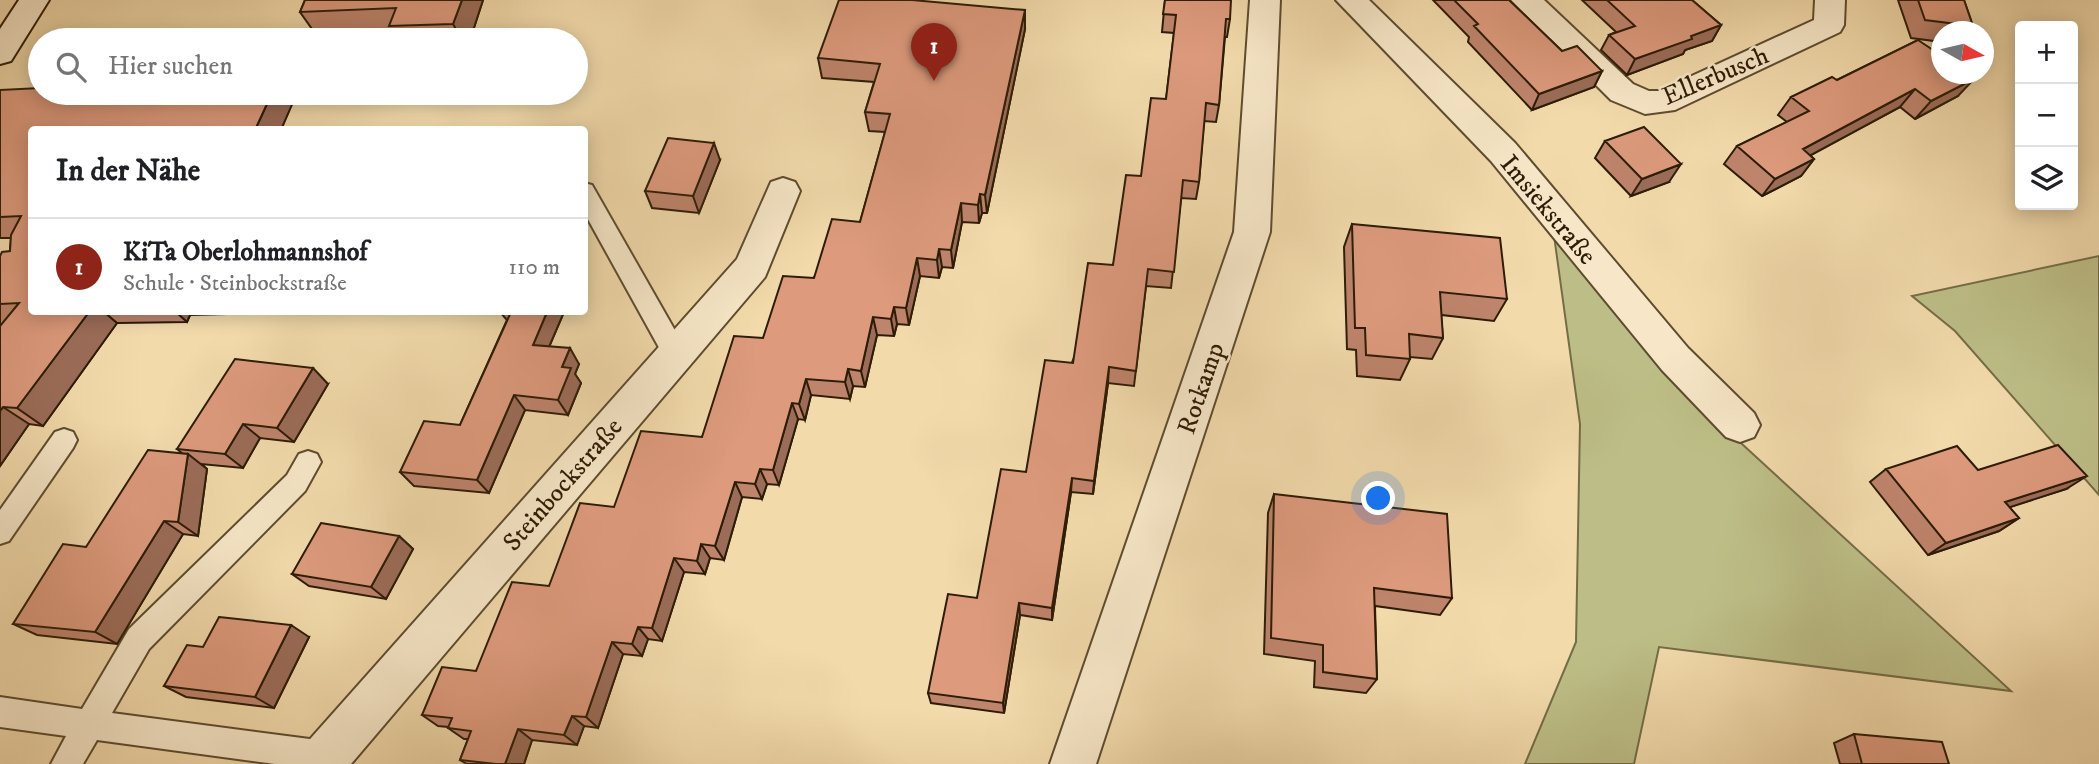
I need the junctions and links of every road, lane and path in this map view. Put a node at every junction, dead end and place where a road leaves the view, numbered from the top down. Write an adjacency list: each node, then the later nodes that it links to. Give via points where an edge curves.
1 (34, 0): 6 (street)
2 (1265, 0): 18 (street, Rotkamp, via 1252,232)
3 (1351, 0): 10 (street, Imsiekstraße, via 1503,152 1675,359)
4 (1526, 0): 5 (street, Ellerbusch, via 1622,92 1645,103 1664,102 1829,25)
5 (1830, 0)
6 (0, 53)
7 (783, 191): 9 (street, Steinbockstraße, via 752,267)
8 (588, 198): 9 (lane)
9 (676, 355): 16 (street, Steinbockstraße)
10 (1740, 425)
11 (64, 440): 13 (lane)
12 (308, 462): 15 (lane, via 296,483 139,639)
13 (0, 532)
14 (0, 712): 15 (lane)
15 (90, 724): 16 (lane); 17 (lane)
16 (322, 760)
17 (66, 764)
18 (1073, 764)

